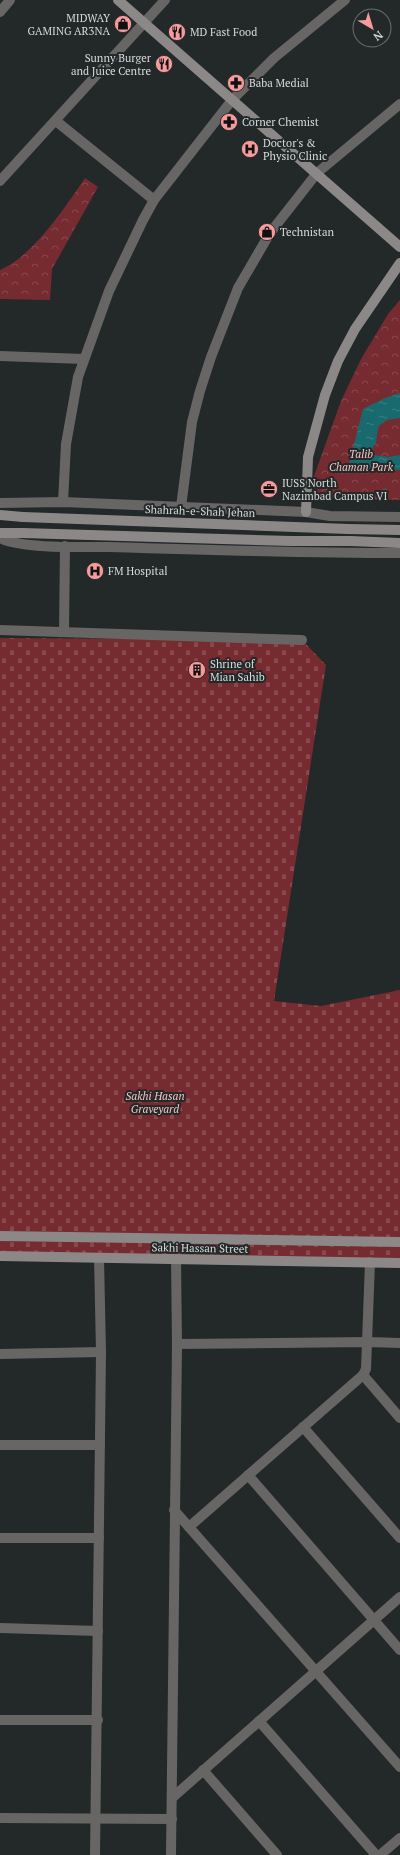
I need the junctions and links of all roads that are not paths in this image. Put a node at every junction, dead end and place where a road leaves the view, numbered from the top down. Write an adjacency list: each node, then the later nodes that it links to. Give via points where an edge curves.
1 (10, 0): 5 (street)
2 (118, 0): 6 (street)
3 (165, 0): 6 (street)
4 (345, 0): 7 (street, via 274,58)
5 (0, 12)
6 (144, 23): 7 (street); 9 (street)
7 (232, 100): 10 (street); 12 (street)
8 (400, 104): 10 (street)
9 (56, 121): 11 (street); 12 (street)
10 (317, 173): 13 (street); 19 (street, via 270,233 238,288 210,357 200,391 192,422)
11 (0, 181)
12 (154, 200): 16 (street, via 109,291)
13 (400, 247)
14 (400, 263): 20 (street, via 354,329 325,394 308,457)
15 (0, 356): 16 (street)
16 (84, 359): 17 (street, via 78,377 66,444)
17 (63, 502): 18 (street); 19 (street)
18 (0, 503)
19 (181, 508): 20 (street)
20 (306, 512): 22 (street)
21 (0, 515): 24 (street, Shahrah-e-Shah Jehan, bridge)
22 (330, 516): 23 (street); 29 (street)
23 (400, 517)
24 (400, 530)
25 (0, 533): 27 (street, bridge)
26 (0, 538): 28 (street, via 9,543)
27 (400, 543)
28 (65, 546): 29 (street); 32 (street)
29 (328, 553): 30 (street)
30 (400, 553)
31 (0, 630): 32 (street)
32 (64, 632): 33 (street)
33 (302, 640)
34 (0, 1236): 35 (street, Sakhi Hassan Street)
35 (400, 1242)
36 (0, 1256): 37 (street, Sakhi Hassan Street)
37 (99, 1258): 38 (street, Sakhi Hassan Street); 44 (street)
38 (176, 1259): 39 (street, Sakhi Hassan Street); 43 (street)
39 (370, 1262): 40 (street, Sakhi Hassan Street); 41 (street)
40 (400, 1263)
41 (368, 1342): 42 (street); 43 (street); 46 (street, via 366,1369)
42 (400, 1343)
43 (177, 1344): 52 (street)
44 (101, 1352): 45 (street); 50 (street)
45 (0, 1354)
46 (363, 1375): 47 (street); 48 (street)
47 (400, 1418)
48 (304, 1427): 51 (street); 56 (street)
49 (0, 1445): 50 (street)
50 (100, 1445): 55 (street)
51 (248, 1475): 53 (street); 58 (street)
52 (174, 1510): 53 (street); 68 (street)
53 (189, 1527): 62 (street)
54 (0, 1538): 55 (street)
55 (99, 1538): 60 (street)
56 (400, 1538)
57 (400, 1597): 58 (street)
58 (374, 1620): 61 (street); 62 (street)
59 (0, 1628): 60 (street)
60 (98, 1631): 64 (street)
61 (400, 1650)
62 (315, 1671): 65 (street); 66 (street)
63 (0, 1720): 64 (street)
64 (98, 1720): 70 (street)
65 (259, 1721): 67 (street); 76 (street)
66 (400, 1767)
67 (203, 1770): 68 (street); 75 (street)
68 (172, 1798): 71 (street)
69 (0, 1818): 70 (street)
70 (97, 1818): 71 (street); 74 (street)
71 (172, 1819): 73 (street)
72 (400, 1838): 77 (street)
73 (173, 1854)
74 (96, 1855)
75 (277, 1855)
76 (376, 1855)
77 (380, 1855)

